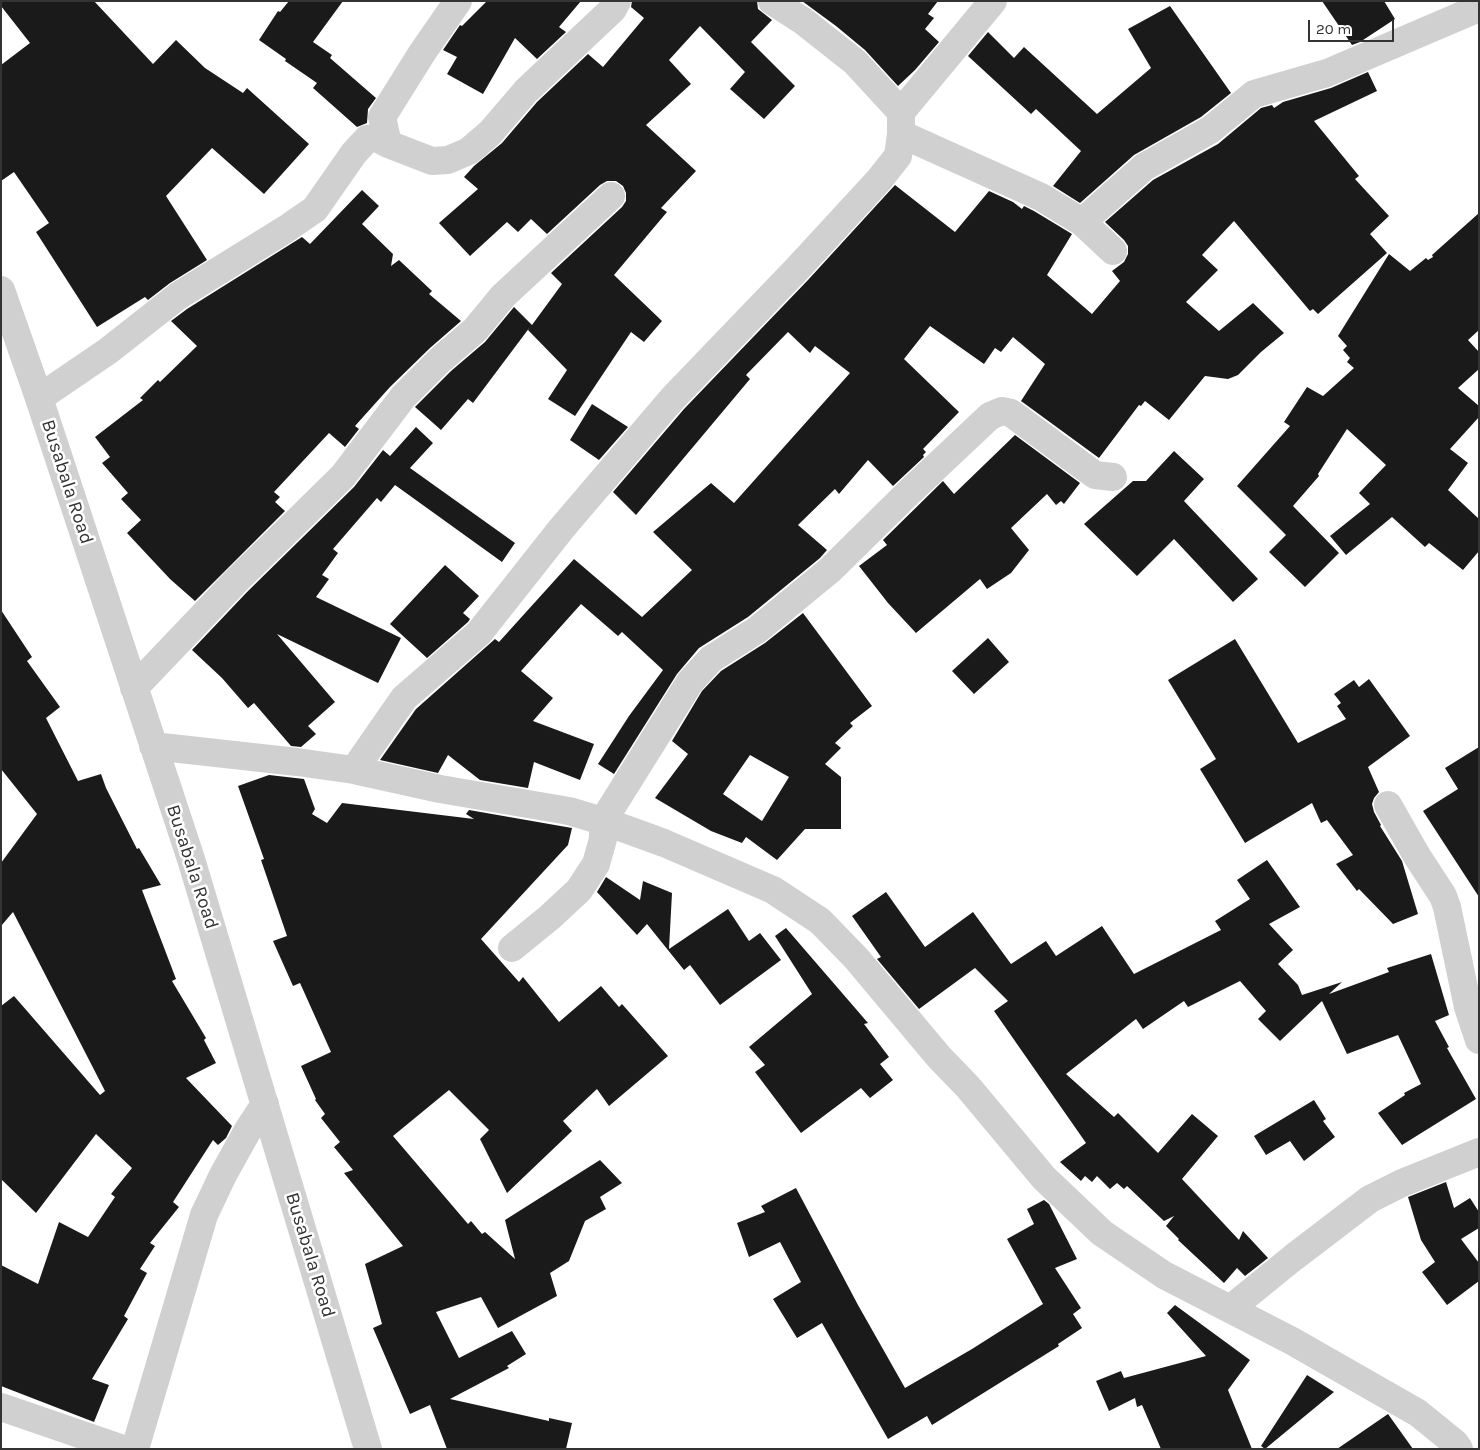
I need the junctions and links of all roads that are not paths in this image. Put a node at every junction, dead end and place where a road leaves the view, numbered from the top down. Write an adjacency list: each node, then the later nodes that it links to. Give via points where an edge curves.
1 (458, 1): 7 (street, via 382,117)
2 (617, 1): 7 (street, via 613,9 526,91 490,133 469,151 448,160 432,161)
3 (772, 1): 6 (street, via 855,62)
4 (993, 1): 6 (street)
5 (1479, 8): 9 (street, via 1327,74 1254,94 1210,130 1144,167)
6 (901, 123): 9 (street); 16 (street, via 898,156 879,180 672,400 562,528 478,633 404,698)
7 (388, 144): 12 (street, via 377,138 367,139 315,209 178,296 108,351)
8 (611, 196): 14 (street, via 503,296 475,330 403,397 343,476)
9 (1082, 222): 10 (street)
10 (1113, 250)
11 (1, 290): 12 (street, Busabala Road)
12 (39, 398): 14 (street, Busabala Road)
13 (1113, 477): 18 (street, via 1095,475 1011,413 1002,411 990,416 830,570 757,630 711,659 690,682)
14 (134, 688): 15 (street, Busabala Road)
15 (153, 746): 16 (street); 21 (street, Busabala Road, via 191,859)
16 (354, 770): 18 (street, via 440,789 569,811)
17 (1388, 806): 20 (street, via 1443,896 1468,1007)
18 (603, 821): 19 (street, via 603,839 596,864 579,890); 23 (street, via 664,843 773,890 820,921 856,958 1044,1178 1102,1233 1164,1275)
19 (512, 948)
20 (1479, 1040)
21 (265, 1104): 26 (street, via 239,1145 204,1215); 27 (street, Busabala Road)
22 (1479, 1152): 23 (street, via 1370,1199)
23 (1230, 1310): 28 (street, via 1292,1341 1418,1413)
24 (1, 1406): 25 (street)
25 (123, 1449)
26 (135, 1449)
27 (368, 1449)
28 (1459, 1449)

